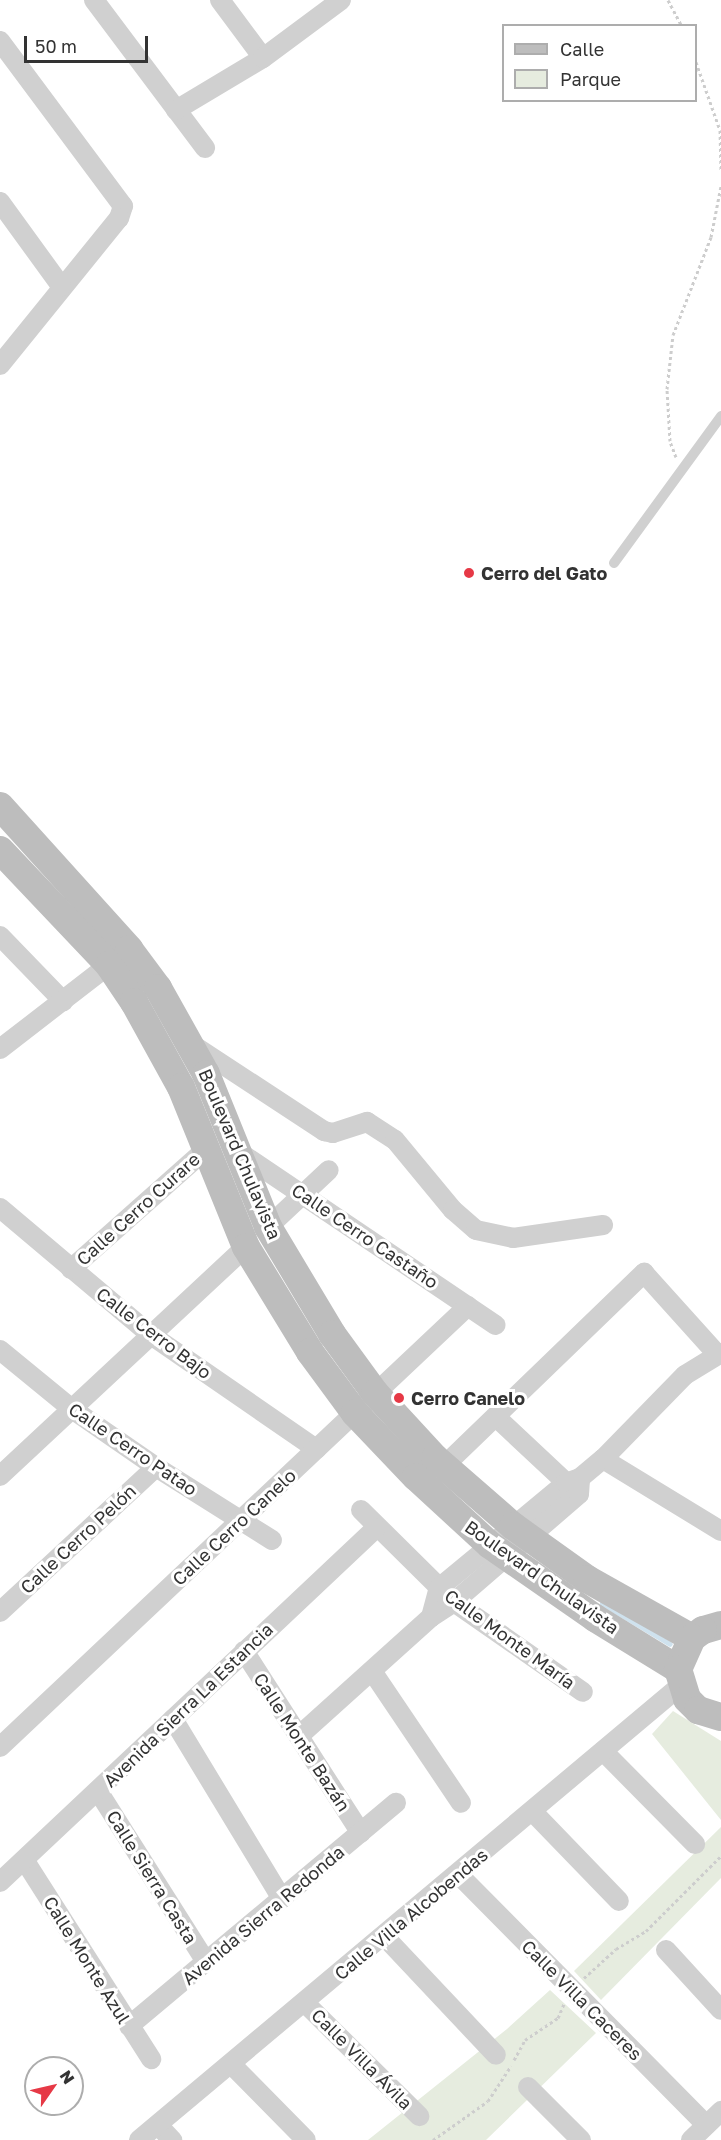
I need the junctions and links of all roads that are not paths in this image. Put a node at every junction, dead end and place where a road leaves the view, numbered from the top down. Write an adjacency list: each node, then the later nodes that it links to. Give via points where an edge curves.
1 (94, 0): 6 (street)
2 (220, 0): 5 (street)
3 (341, 0): 5 (street)
4 (0, 40): 9 (street, via 123,206 119,218)
5 (263, 58): 6 (street)
6 (176, 110): 7 (street)
7 (204, 148)
8 (0, 202): 9 (street)
9 (61, 286): 10 (street)
10 (0, 365)
11 (721, 416): 12 (lane)
12 (614, 563)
13 (0, 806): 16 (street, Boulevard Chulavista)
14 (0, 850): 16 (street, Boulevard Chulavista)
15 (0, 936): 17 (street)
16 (119, 957): 17 (street); 18 (street, Boulevard Chulavista, via 158,988); 21 (street, Boulevard Chulavista, via 181,1087)
17 (63, 1001): 19 (street)
18 (190, 1043): 20 (street, Boulevard Chulavista, via 222,1111); 25 (street, via 324,1131 333,1133 367,1122 395,1140 453,1210 476,1230 513,1238)
19 (0, 1049)
20 (234, 1149): 23 (street, Calle Cerro Castaño); 26 (street, Boulevard Chulavista)
21 (205, 1150): 27 (street, Boulevard Chulavista); 28 (street, Calle Cerro Curare)
22 (329, 1170): 23 (street)
23 (303, 1193): 26 (street); 29 (street, Calle Cerro Castaño)
24 (0, 1208): 28 (street, Calle Cerro Bajo)
25 (603, 1225)
26 (268, 1227): 34 (street, Boulevard Chulavista, via 332,1334)
27 (246, 1247): 31 (street); 36 (street, Boulevard Chulavista, via 310,1352)
28 (71, 1269): 31 (street, Calle Cerro Bajo)
29 (468, 1306): 30 (street, Calle Cerro Castaño); 34 (street, Calle Cerro Canelo)
30 (495, 1325)
31 (151, 1335): 35 (street); 38 (street, Calle Cerro Bajo)
32 (0, 1350): 35 (street, Calle Cerro Patao)
33 (719, 1354): 37 (street, via 644,1273); 39 (street, via 685,1375)
34 (375, 1393): 36 (street, Calle Cerro Canelo); 40 (street, Boulevard Chulavista)
35 (72, 1409): 41 (street, Calle Cerro Patao); 42 (street)
36 (355, 1413): 38 (street, Calle Cerro Canelo); 50 (street, Boulevard Chulavista, via 416,1477)
37 (496, 1417): 40 (street); 43 (street)
38 (316, 1449): 45 (street, Calle Cerro Canelo)
39 (603, 1459): 43 (street); 47 (street)
40 (445, 1465): 48 (street, Boulevard Chulavista)
41 (156, 1467): 45 (street, Calle Cerro Patao); 53 (street, Calle Cerro Pelón)
42 (0, 1476)
43 (575, 1485): 48 (street)
44 (361, 1510): 46 (street, Calle Monte María)
45 (240, 1521): 49 (street, Calle Cerro Patao); 64 (street, Calle Cerro Canelo)
46 (376, 1527): 51 (street, Calle Monte María); 57 (street, Avenida Sierra La Estancia)
47 (721, 1531)
48 (522, 1532): 50 (street); 56 (street, Boulevard Chulavista, via 587,1579)
49 (272, 1540)
50 (498, 1550): 51 (street); 52 (street); 59 (street, Boulevard Chulavista)
51 (439, 1588): 52 (street, Calle Monte María); 54 (street)
52 (454, 1602): 54 (street); 60 (street, Calle Monte María)
53 (0, 1612)
54 (431, 1617): 58 (street)
55 (721, 1625): 56 (street)
56 (692, 1638): 59 (street)
57 (243, 1651): 62 (street, Avenida Sierra La Estancia); 63 (street, Calle Monte Bazán)
58 (372, 1671): 63 (street); 68 (street)
59 (679, 1678): 61 (street, Boulevard Chulavista, via 698,1710); 65 (street, Calle Villa Alcobendas)
60 (583, 1692)
61 (721, 1718)
62 (173, 1719): 66 (street, Avenida Sierra La Estancia); 75 (street)
63 (300, 1735): 70 (street, Calle Monte Bazán)
64 (0, 1747)
65 (603, 1751): 69 (street, Calle Villa Alcobendas); 71 (street)
66 (98, 1791): 72 (street, Avenida Sierra La Estancia); 79 (street, Calle Sierra Casta)
67 (396, 1803): 70 (street, Avenida Sierra Redonda)
68 (461, 1803)
69 (532, 1811): 73 (street, Calle Villa Alcobendas); 76 (street)
70 (361, 1833): 75 (street, Avenida Sierra Redonda)
71 (695, 1844)
72 (25, 1861): 74 (street, Avenida Sierra La Estancia); 82 (street, Calle Monte Azul)
73 (458, 1874): 77 (street, Calle Villa Alcobendas); 90 (street, Calle Villa Caceres)
74 (0, 1882)
75 (282, 1899): 79 (street, Avenida Sierra Redonda)
76 (620, 1901)
77 (384, 1936): 80 (street, Calle Villa Alcobendas); 83 (street)
78 (666, 1950): 81 (street)
79 (206, 1962): 82 (street, Avenida Sierra Redonda)
80 (305, 2003): 85 (street, Calle Villa Alcobendas); 88 (street, Calle Villa Ávila)
81 (721, 2010)
82 (129, 2026): 84 (street, Calle Monte Azul)
83 (496, 2055)
84 (151, 2059)
85 (232, 2065): 89 (street, Calle Villa Alcobendas); 93 (street)
86 (528, 2087): 94 (street)
87 (721, 2111): 90 (street)
88 (419, 2116)
89 (158, 2125): 91 (street, Calle Villa Alcobendas); 92 (street)
90 (706, 2125): 95 (street)
91 (139, 2140)
92 (172, 2140)
93 (306, 2140)
94 (581, 2140)
95 (691, 2140)

